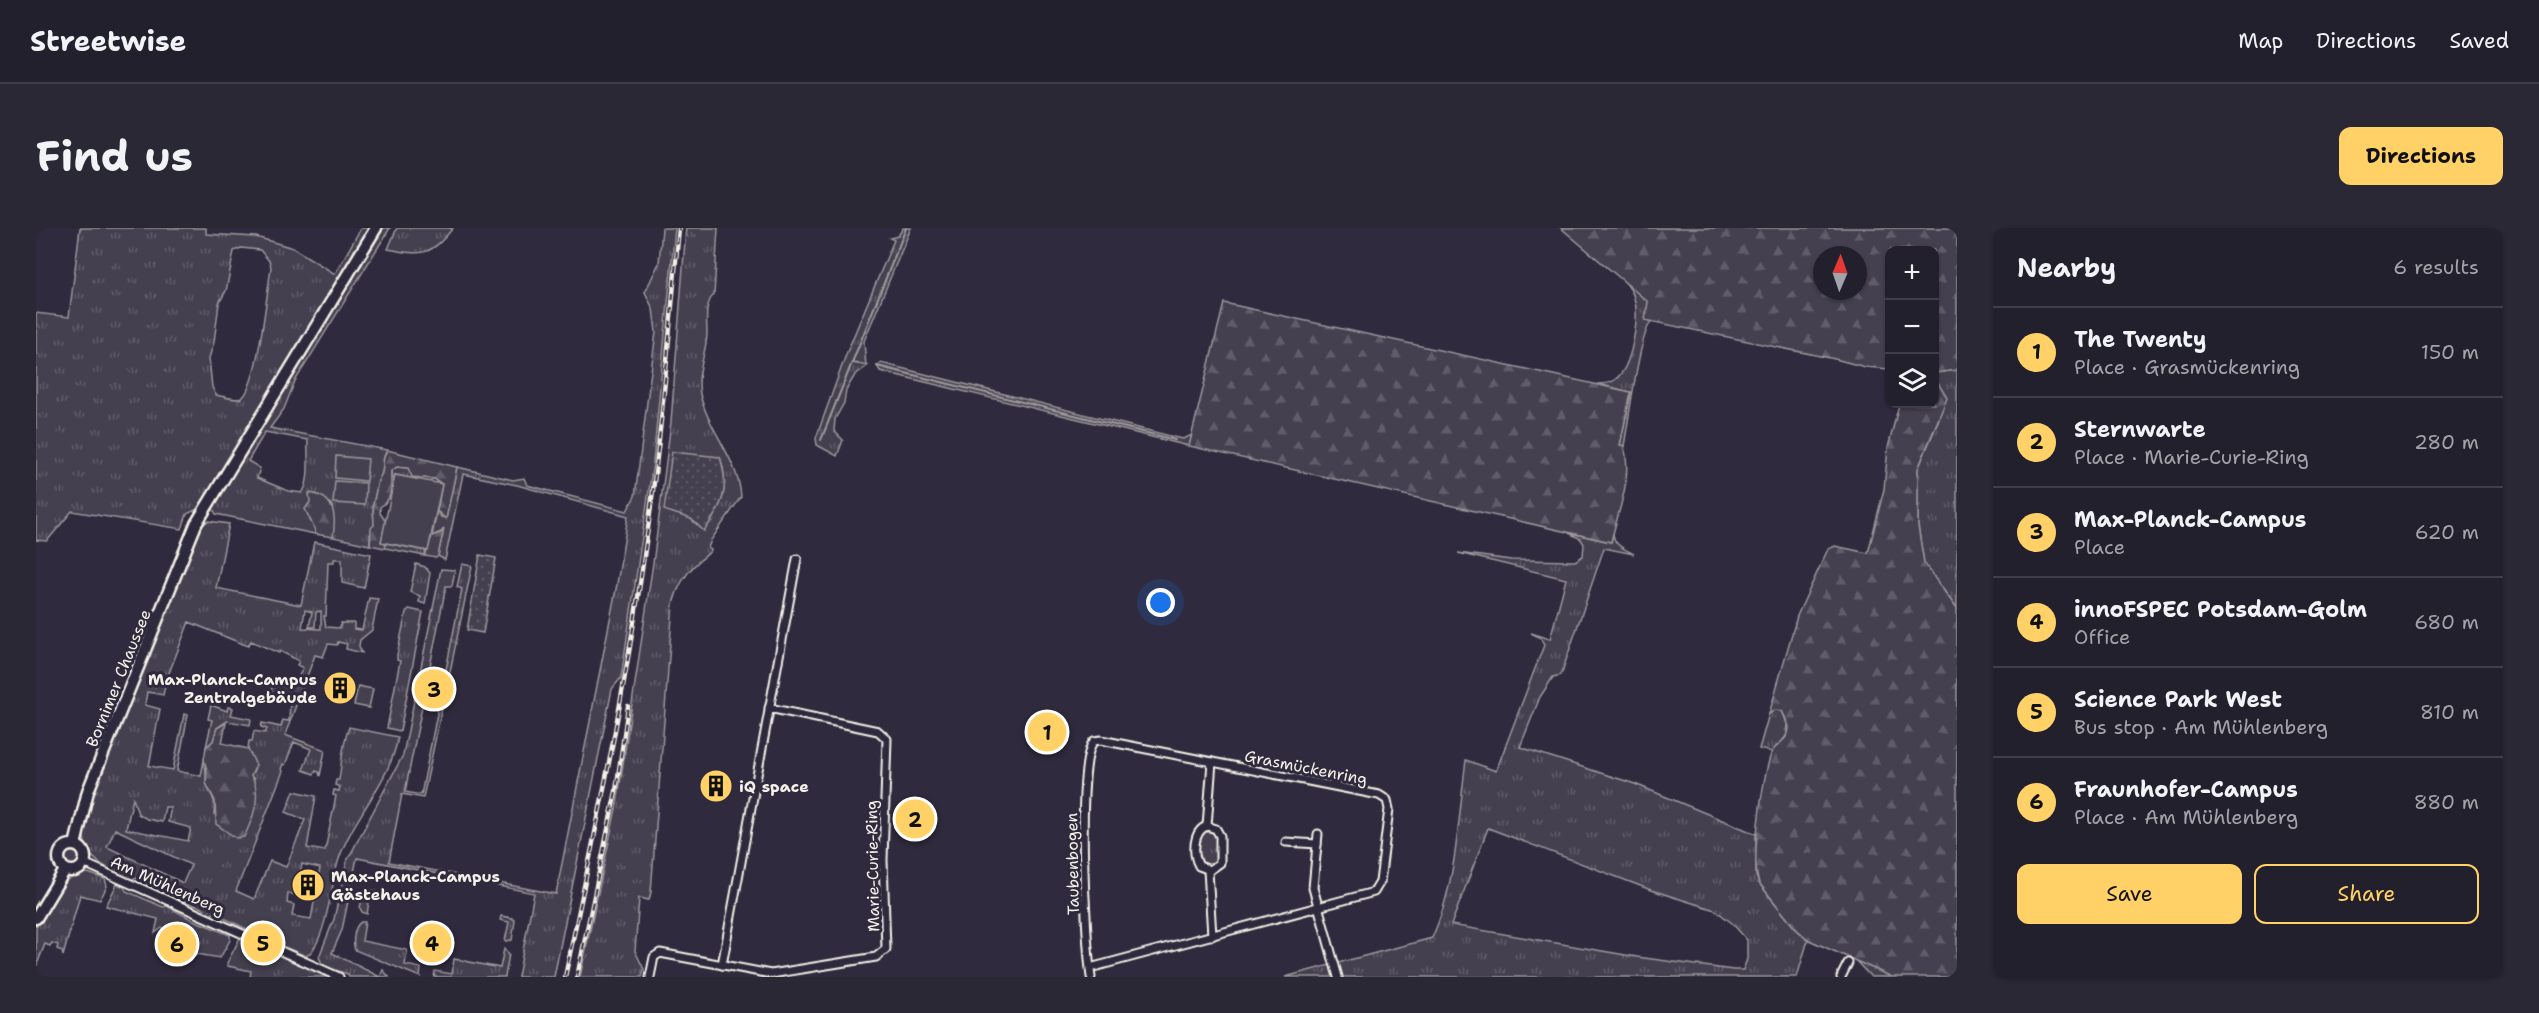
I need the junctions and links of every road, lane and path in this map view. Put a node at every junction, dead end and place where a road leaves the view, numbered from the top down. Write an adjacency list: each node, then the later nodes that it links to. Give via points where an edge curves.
1 (376, 228): 10 (street, Bornimer Chaussee, via 196,524 88,791)
2 (796, 559): 3 (street)
3 (770, 708): 18 (street); 18 (street, Marie-Curie-Ring, via 878,731 887,739 883,860 886,949 876,957 771,974)
4 (1089, 750): 5 (street, Grasmückenring, via 1091,743 1101,740); 19 (street, Taubenbogen, via 1083,852)
5 (1212, 762): 6 (street); 14 (street, Grasmückenring, via 1379,795 1387,800 1379,886 1374,892)
6 (1207, 826): 13 (street, via 1197,835 1196,859 1199,866); 13 (street, via 1216,829 1221,840 1220,863)
7 (1318, 834): 9 (street)
8 (1286, 842): 9 (street)
9 (1317, 844): 14 (street, via 1312,881)
10 (75, 845): 11 (street, via 84,852); 12 (street, via 60,851 59,864)
11 (84, 863): 12 (street, via 76,871); 20 (street, Am Mühlenberg)
12 (65, 870): 15 (street)
13 (1208, 870): 16 (street)
14 (1319, 907): 16 (street, Grasmückenring); 23 (street)
15 (36, 918)
16 (1212, 936): 19 (street, Grasmückenring)
17 (1848, 963): 24 (street)
18 (722, 965): 21 (street, Marie-Curie-Ring, via 660,953 654,957)
19 (1090, 969): 22 (street, Taubenbogen)
20 (339, 977)
21 (650, 977)
22 (1091, 977)
23 (1338, 977)
24 (1841, 977)

